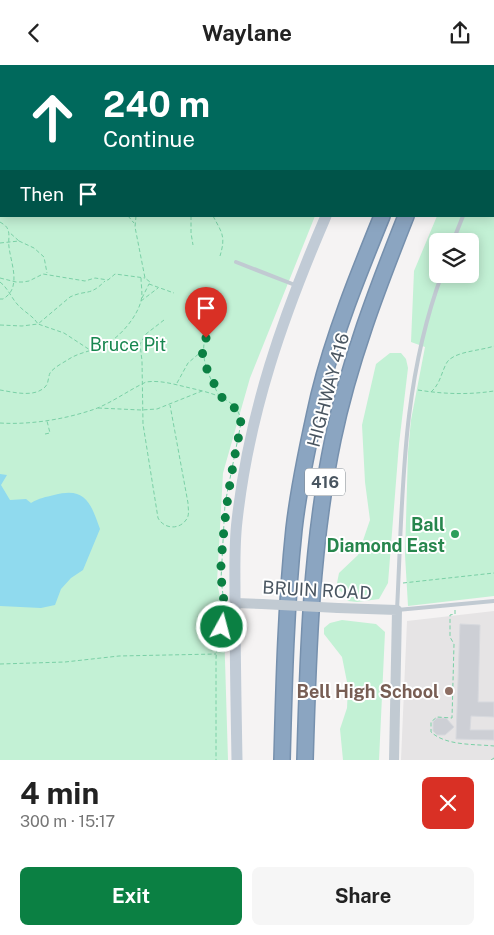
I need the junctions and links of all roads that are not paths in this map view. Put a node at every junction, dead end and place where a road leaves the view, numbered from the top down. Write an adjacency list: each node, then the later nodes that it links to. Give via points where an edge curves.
1 (326, 217): 8 (main road)
2 (382, 217): 13 (highway, HIGHWAY 416 / 416, via 346,307 320,394 305,462 293,546)
3 (406, 217): 14 (highway, HIGHWAY 416 / 416, via 370,307 342,401 328,466 313,570)
4 (463, 217): 5 (lane)
5 (456, 233)
6 (236, 262): 8 (lane)
7 (439, 283): 11 (lane, via 419,349 412,390 406,437)
8 (297, 286): 10 (main road, via 273,353 248,450 237,522)
9 (494, 601): 11 (lane)
10 (235, 603): 11 (street, BRUIN ROAD, bridge); 12 (main road)
11 (397, 610): 15 (street)
12 (237, 760)
13 (282, 760)
14 (305, 760)
15 (394, 760)

